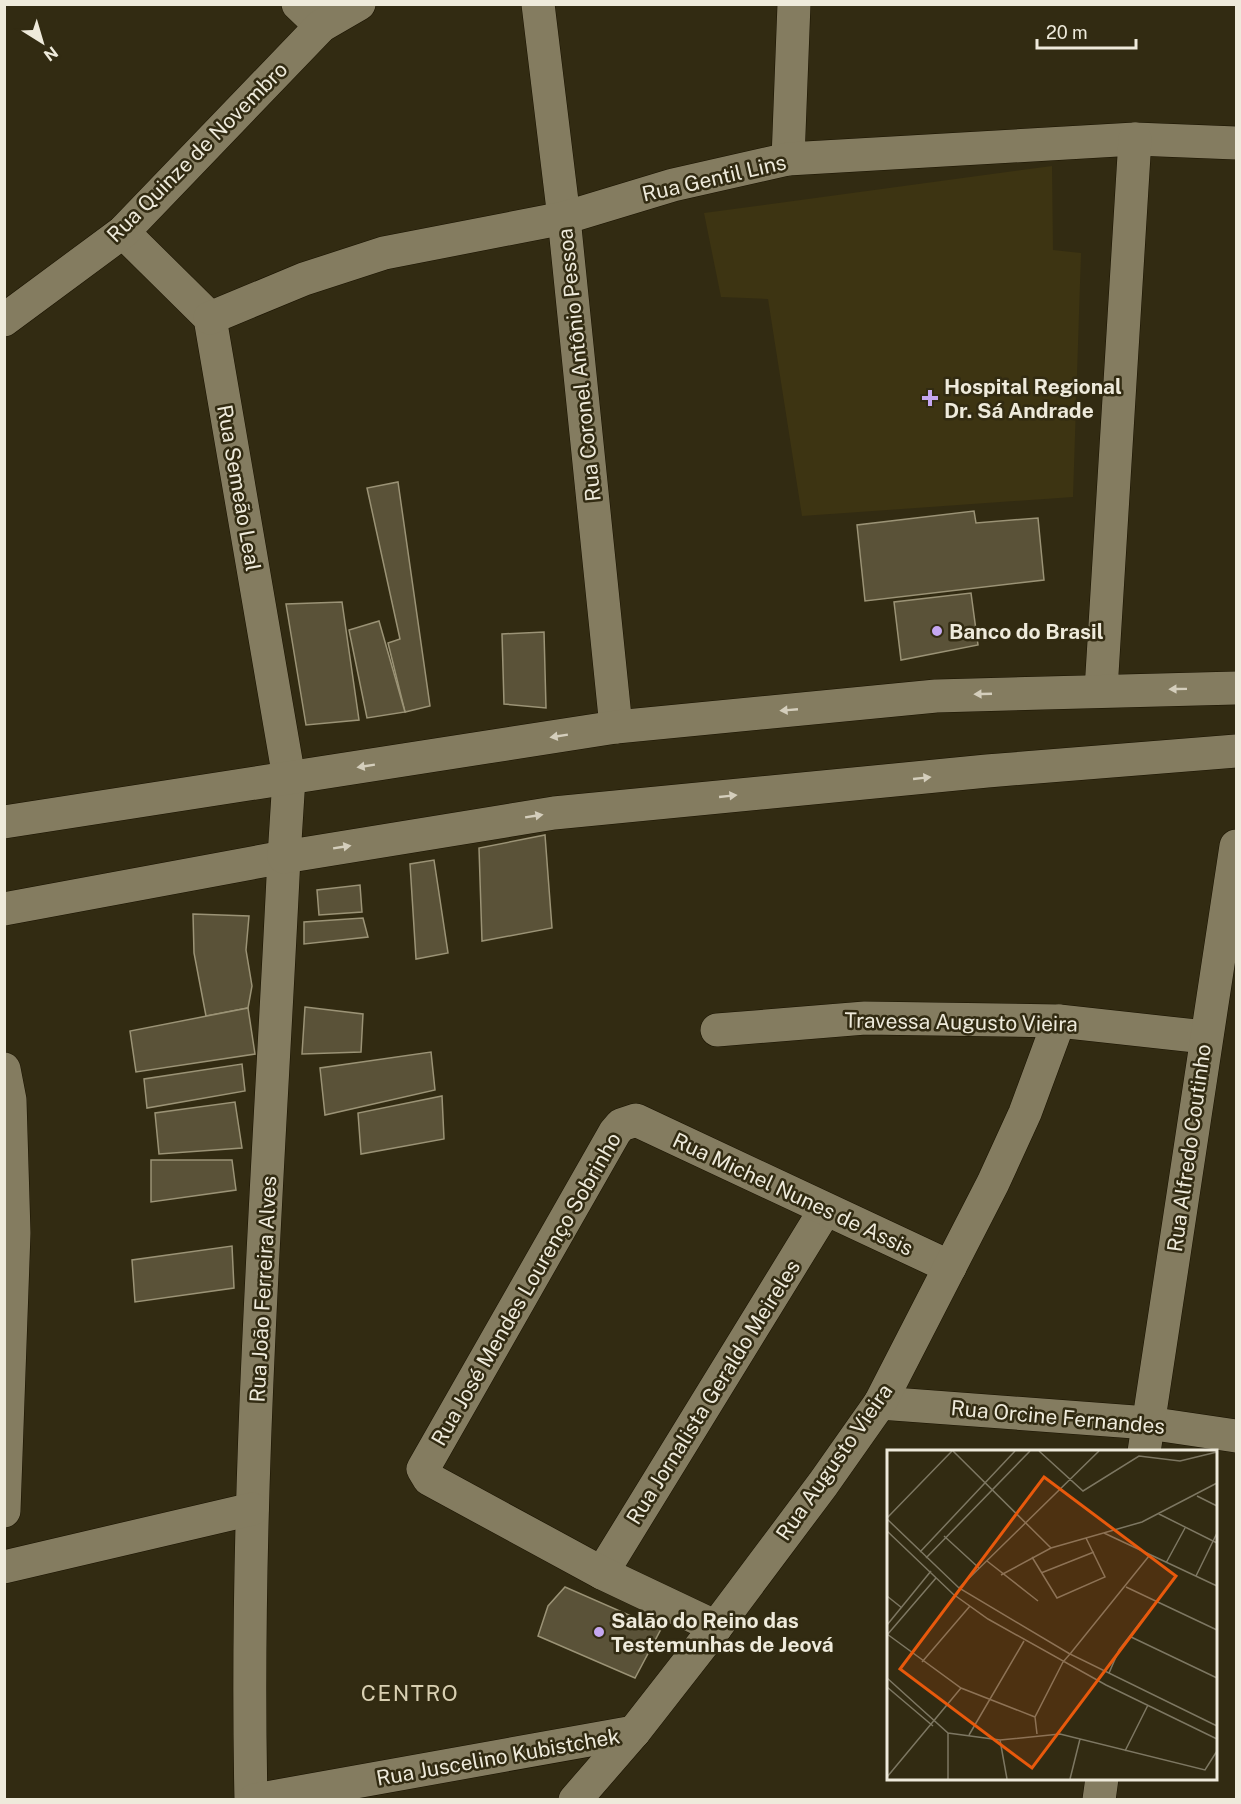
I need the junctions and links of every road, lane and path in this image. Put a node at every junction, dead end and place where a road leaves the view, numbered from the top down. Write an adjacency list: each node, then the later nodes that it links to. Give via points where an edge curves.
1 (360, 4): 4 (street, Rua Quinze de Novembro)
2 (538, 4): 8 (street, Rua Coronel Antônio Pessoa)
3 (794, 4): 7 (street)
4 (310, 15): 9 (street, Rua Quinze de Novembro)
5 (1135, 139): 6 (street, Rua Gentil Lins); 7 (street, Rua Gentil Lins); 13 (street)
6 (1236, 142)
7 (788, 159): 8 (street, Rua Gentil Lins, via 673,185)
8 (564, 218): 10 (street, Rua Gentil Lins, via 384,253 304,279); 14 (street, Rua Coronel Antônio Pessoa)
9 (123, 232): 10 (street); 11 (street, Rua Quinze de Novembro)
10 (210, 318): 16 (street, Rua Semeão Leal)
11 (4, 320)
12 (1236, 688): 13 (street, one-way to 13)
13 (1101, 690): 14 (street, one-way to 14, via 936,696)
14 (616, 726): 16 (street, one-way to 16)
15 (1236, 751): 19 (street, one-way to 15, via 554,813)
16 (289, 778): 17 (street); 19 (street, Rua João Ferreira Alves)
17 (4, 822)
18 (1236, 846): 21 (street, Rua Alfredo Coutinho)
19 (284, 857): 20 (street); 33 (street, Rua João Ferreira Alves)
20 (4, 909)
21 (1227, 965): 24 (street, Rua Alfredo Coutinho)
22 (1059, 1021): 23 (street, Travessa Augusto Vieira, via 865,1018); 24 (street, Travessa Augusto Vieira); 29 (street, Rua Augusto Vieira, via 1025,1113)
23 (717, 1030)
24 (1205, 1037): 32 (street, Rua Alfredo Coutinho)
25 (4, 1069): 28 (street, via 10,1101)
26 (636, 1120): 27 (street, Rua Michel Nunes de Assis); 36 (street, Rua José Mendes Lourenço Sobrinho, via 615,1131 423,1468 429,1479)
27 (825, 1210): 29 (street, Rua Michel Nunes de Assis); 36 (street, Rua Jornalista Geraldo Meireles)
28 (9, 1234): 34 (street)
29 (950, 1267): 30 (street, Rua Augusto Vieira)
30 (880, 1403): 32 (street, Rua Orcine Fernandes); 37 (street, Rua Augusto Vieira)
31 (1236, 1436): 32 (street, Rua Orcine Fernandes)
32 (1146, 1437)
33 (252, 1509): 35 (street); 40 (street, Rua João Ferreira Alves, via 249,1699)
34 (4, 1511)
35 (4, 1567)
36 (602, 1574): 37 (street)
37 (716, 1627): 38 (street, Rua Augusto Vieira)
38 (634, 1732): 40 (street, Rua Juscelino Kubistchek); 41 (street, Rua Augusto Vieira)
39 (1102, 1780): 42 (street)
40 (253, 1800)
41 (575, 1800)
42 (1099, 1800)

